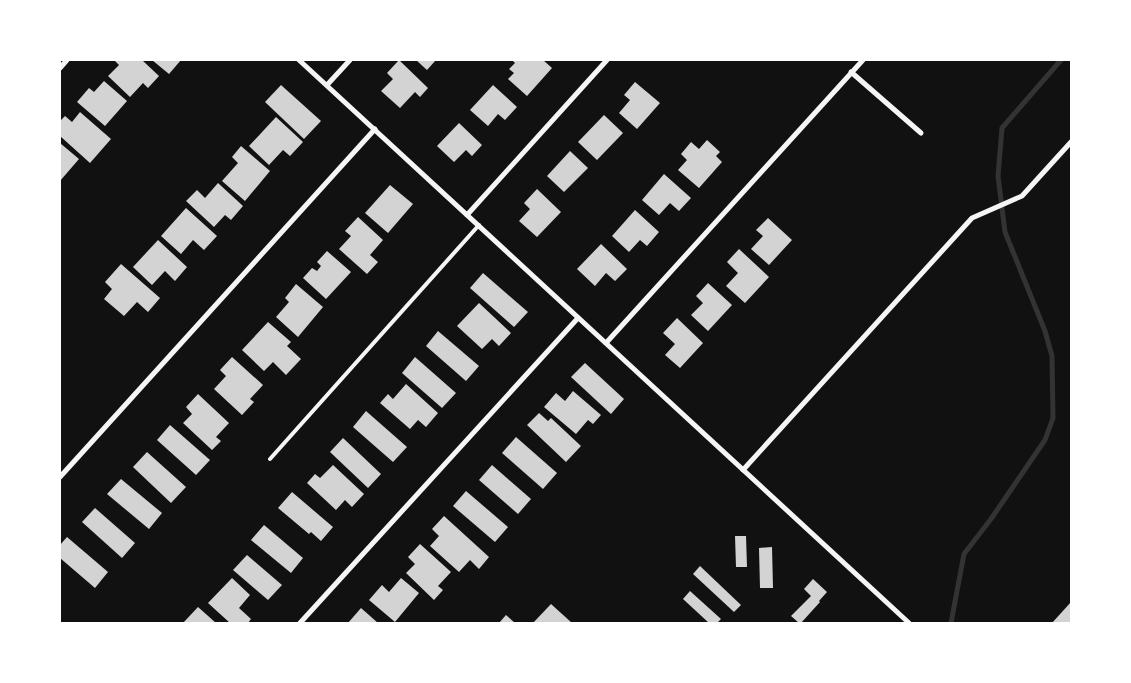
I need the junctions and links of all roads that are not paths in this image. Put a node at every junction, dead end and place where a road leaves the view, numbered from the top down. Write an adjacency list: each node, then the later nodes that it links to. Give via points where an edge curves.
1 (67, 60): 6 (street)
2 (299, 60): 8 (street)
3 (350, 60): 8 (street)
4 (607, 60): 12 (street)
5 (863, 60): 7 (street)
6 (60, 68)
7 (851, 72): 10 (street); 15 (street)
8 (327, 85): 9 (street)
9 (375, 129): 12 (street); 18 (street)
10 (921, 133)
11 (1071, 142): 17 (street, via 1022,196 972,218)
12 (467, 215): 13 (street)
13 (479, 226): 14 (street); 16 (lane)
14 (578, 318): 15 (street); 19 (street)
15 (606, 343): 17 (street)
16 (270, 459)
17 (743, 470): 20 (street)
18 (60, 477)
19 (300, 623)
20 (909, 623)

